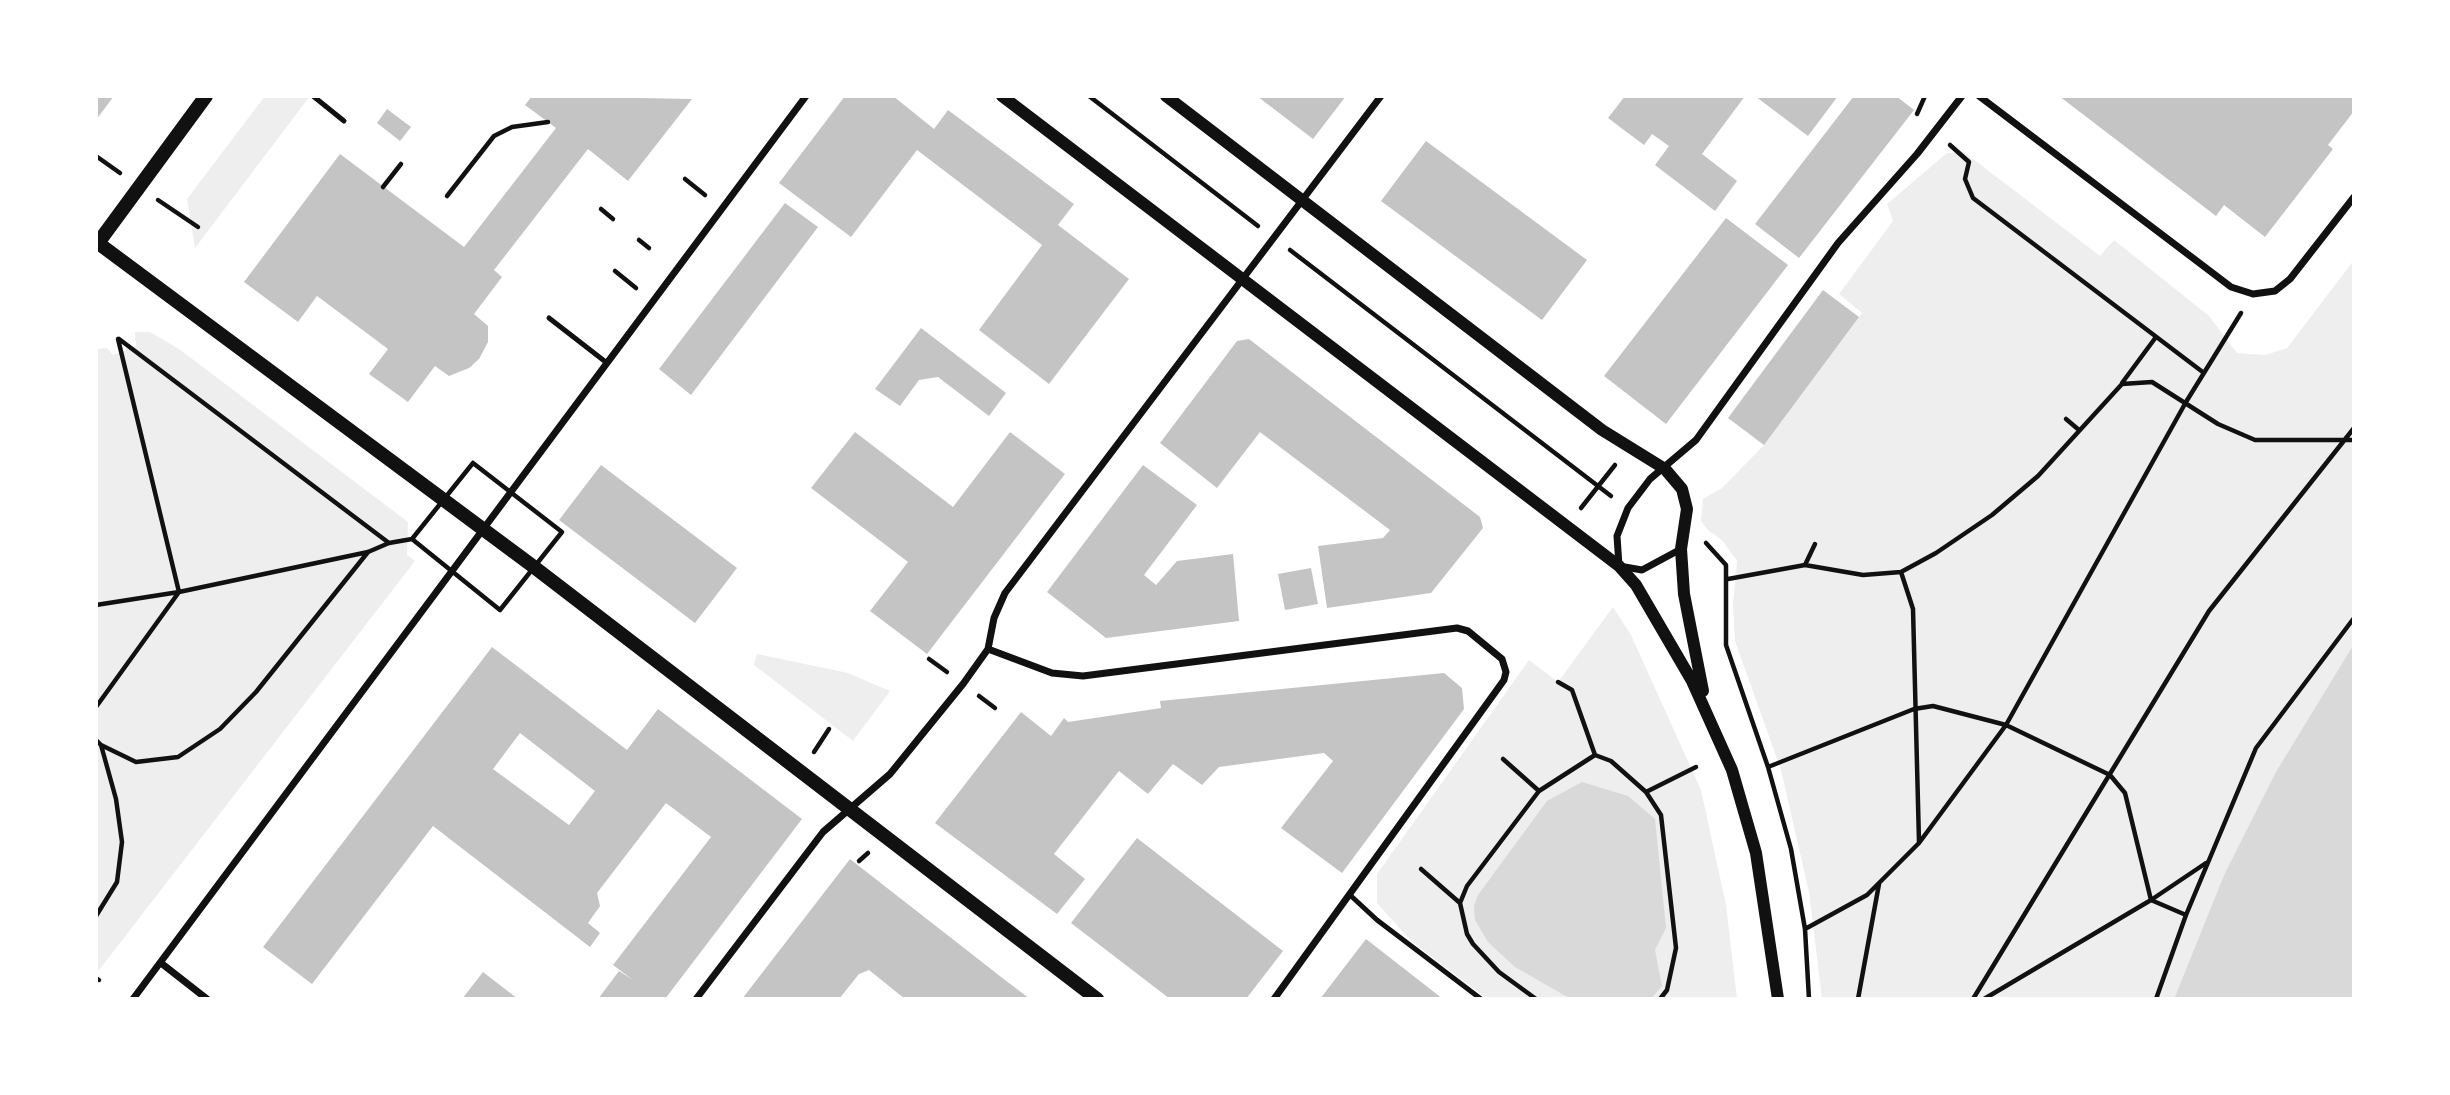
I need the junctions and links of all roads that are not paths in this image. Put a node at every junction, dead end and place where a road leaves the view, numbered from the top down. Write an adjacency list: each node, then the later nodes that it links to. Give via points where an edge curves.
1 (206, 96): 12 (main road)
2 (313, 96): 9 (lane)
3 (806, 96): 15 (street)
4 (1002, 96): 13 (street)
5 (1166, 96): 11 (street)
6 (1381, 96): 11 (street)
7 (1962, 96): 16 (street, via 1838,243 1696,440)
8 (1979, 96): 10 (street, via 2231,287 2253,295 2275,291 2290,279)
9 (344, 121)
10 (2354, 197)
11 (1301, 201): 13 (street); 16 (street, via 1602,430)
12 (97, 244): 17 (main road)
13 (1243, 280): 19 (street); 20 (street, via 1005,593)
14 (549, 318): 15 (lane)
15 (607, 363): 17 (street)
16 (1665, 469): 18 (street, via 1682,489 1686,509); 19 (street, via 1650,479 1628,508 1617,536)
17 (482, 528): 22 (main road); 24 (street)
18 (1681, 549): 19 (street, via 1642,570); 21 (street, via 1684,594)
19 (1619, 566): 21 (street, via 1636,585)
20 (988, 649): 22 (street, via 890,774); 23 (street, via 1052,673 1083,676 1457,628 1468,631 1502,659 1504,680)
21 (1706, 705): 31 (street, via 1740,794 1756,853)
22 (850, 810): 27 (street, via 823,832); 28 (main road)
23 (1350, 895): 29 (street); 30 (lane)
24 (161, 963): 25 (street); 26 (street)
25 (134, 999)
26 (206, 999)
27 (696, 999)
28 (1097, 999)
29 (1274, 999)
30 (1481, 999)
31 (1778, 999)

